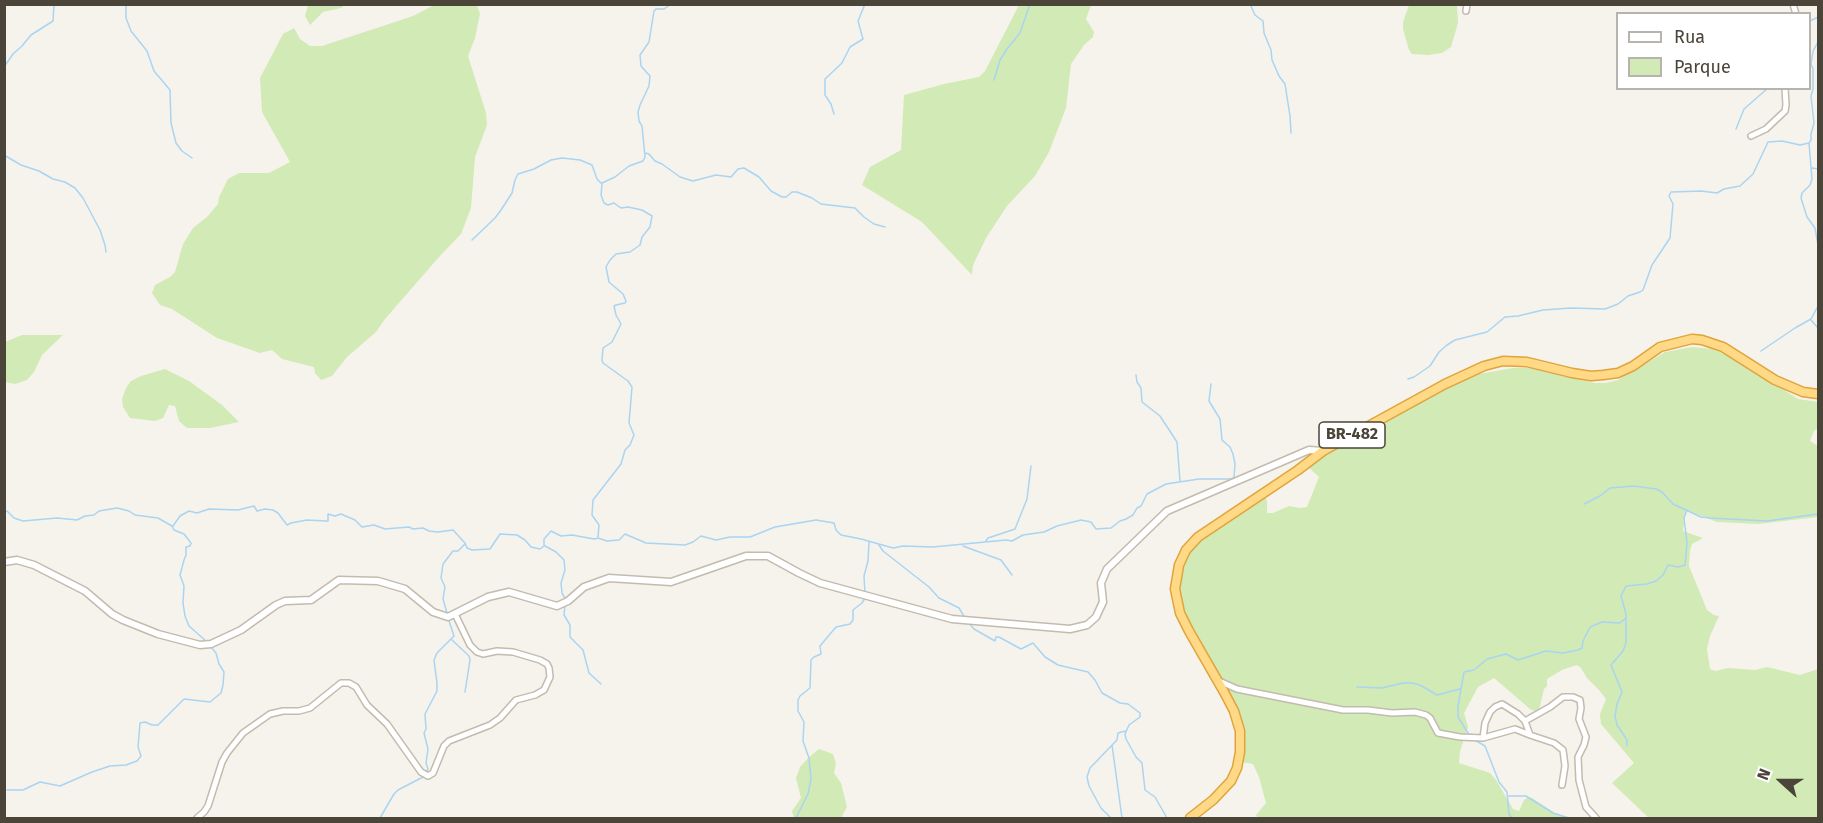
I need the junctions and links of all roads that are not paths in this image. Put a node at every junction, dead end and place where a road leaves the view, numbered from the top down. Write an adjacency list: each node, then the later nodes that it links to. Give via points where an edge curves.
1 (1785, 90): 2 (street, via 1782,114)
2 (1751, 136)
3 (1818, 394): 4 (highway, BR-482, via 1775,380 1723,347 1702,340 1660,347 1633,366 1603,375 1503,360 1445,384)
4 (1323, 451): 6 (street, via 1310,450 1167,511 1107,569 1096,617 1087,625 1070,629 930,614 820,582 768,556 746,556 671,582 609,578 584,587 558,606 509,592 488,597); 7 (highway, BR-482, via 1198,537 1179,565 1178,605)
5 (4, 562): 6 (street, via 17,560 34,565 85,591 123,620 200,645 241,630 285,601 311,600 339,580 378,581 405,589 434,612 448,617)
6 (454, 614): 13 (street, via 477,652 513,652 547,664 547,686 535,695 516,700 490,725 449,741 428,776 356,687 341,683 310,708 270,714 243,733 222,762 208,806)
7 (1217, 680): 10 (street, via 1237,689 1343,710 1415,712 1430,718 1438,733); 14 (highway, BR-482, via 1240,731 1237,768 1224,791)
8 (1525, 721): 9 (street); 10 (street, via 1500,704 1490,712); 12 (street, via 1563,698 1580,700 1579,719 1586,737 1578,758 1579,780 1586,807)
9 (1530, 735): 10 (street, via 1515,729); 11 (street, via 1563,750)
10 (1483, 738)
11 (1562, 785)
12 (1596, 818)
13 (197, 819)
14 (1190, 819)

